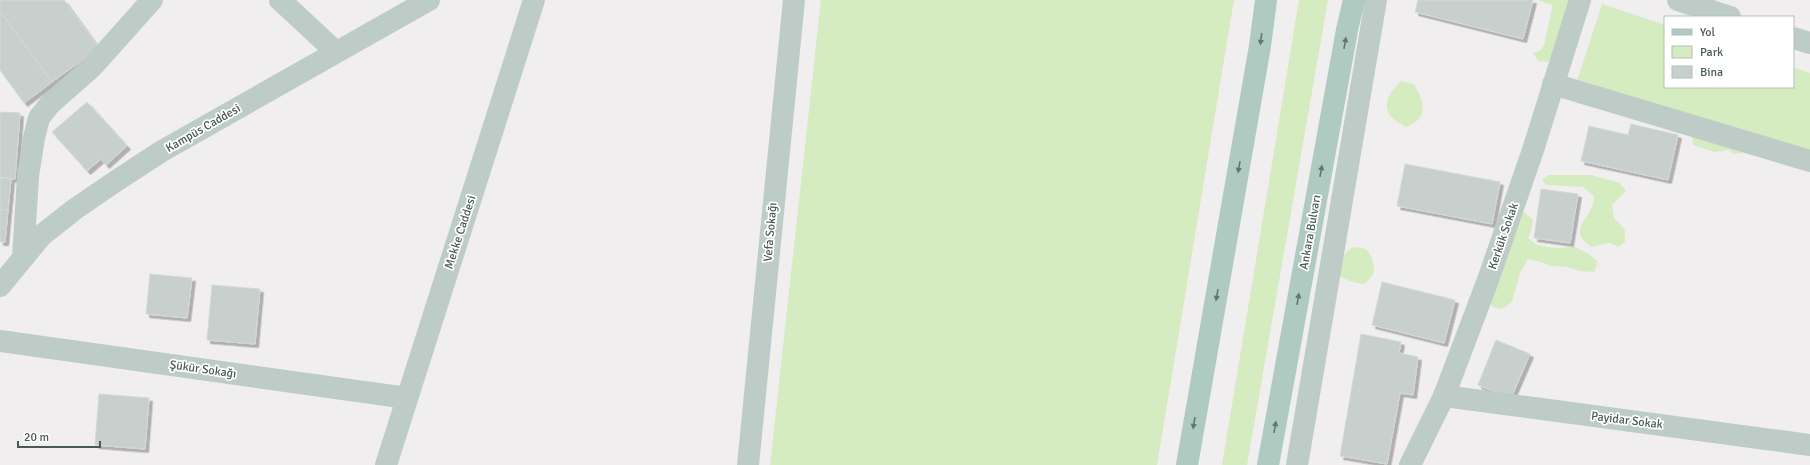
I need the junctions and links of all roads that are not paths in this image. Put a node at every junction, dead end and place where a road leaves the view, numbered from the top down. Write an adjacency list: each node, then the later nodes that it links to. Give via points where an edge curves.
1 (152, 0): 17 (street, via 92,67 50,104 39,118 28,176)
2 (280, 0): 14 (street)
3 (429, 0): 14 (street, Kampüs Caddesi)
4 (534, 0): 21 (street, Mekke Caddesi)
5 (794, 0): 24 (street, Vefa Sokağı)
6 (1266, 0): 25 (main road, one-way to 25)
7 (1354, 0): 26 (main road, Ankara Bulvarı, one-way to 7)
8 (1376, 0): 27 (street)
9 (1580, 0): 15 (street, Kerkük Sokak)
10 (1678, 0): 11 (street)
11 (1727, 16)
12 (1794, 38): 13 (street)
13 (1810, 43)
14 (336, 52): 17 (street, Kampüs Caddesi, via 162,151 42,235)
15 (1554, 84): 16 (street); 20 (street, Kerkük Sokak, via 1490,272)
16 (1810, 161)
17 (23, 258): 18 (street, Kampüs Caddesi)
18 (0, 286)
19 (0, 341): 21 (street, Şükür Sokağı)
20 (1444, 396): 22 (street, Payidar Sokak); 28 (street, Kerkük Sokak)
21 (407, 398): 23 (street, Mekke Caddesi)
22 (1810, 445)
23 (386, 465)
24 (748, 465)
25 (1187, 465)
26 (1268, 465)
27 (1297, 465)
28 (1410, 465)

